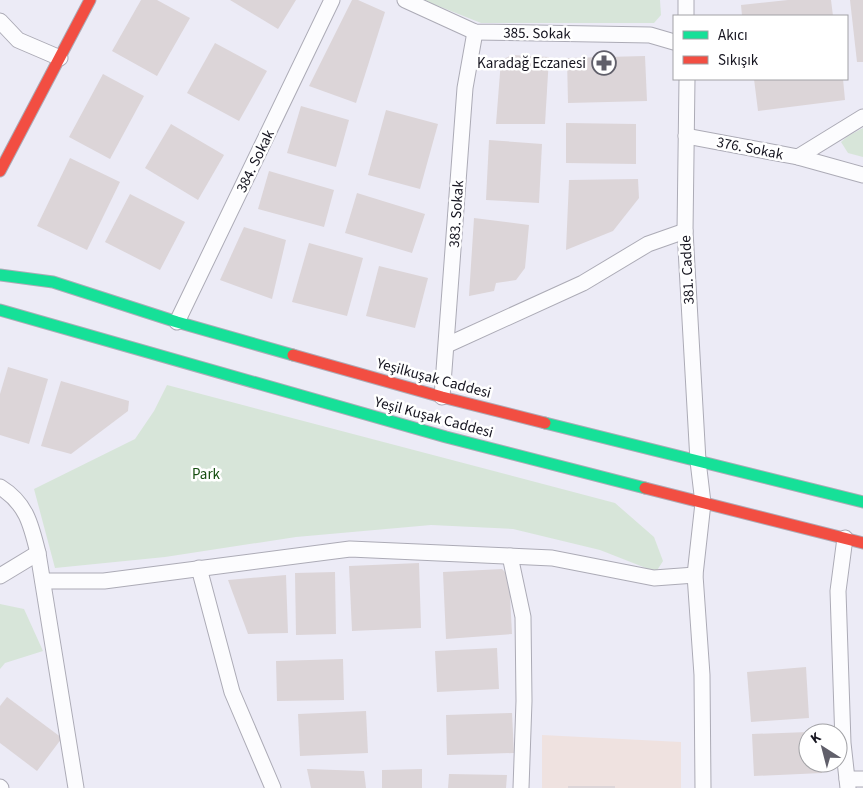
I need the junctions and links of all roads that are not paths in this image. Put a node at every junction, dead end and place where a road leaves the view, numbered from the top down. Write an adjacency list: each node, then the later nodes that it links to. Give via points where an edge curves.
1 (90, 0): 9 (main road)
2 (332, 0): 19 (street, 384. Sokak)
3 (405, 0): 7 (street, 385. Sokak)
4 (686, 0): 5 (street)
5 (686, 15)
6 (0, 21): 9 (street, via 18,40)
7 (475, 32): 8 (street, 385. Sokak, via 650,35); 20 (street, 383. Sokak, via 465,88)
8 (673, 42)
9 (60, 58): 14 (main road)
10 (687, 80): 12 (street, 381. Cadde)
11 (863, 117): 13 (street, 376. Sokak)
12 (686, 136): 13 (street, 376. Sokak); 16 (street, 381. Cadde)
13 (798, 157): 15 (street)
14 (0, 170)
15 (863, 175)
16 (685, 231): 20 (street, via 648,244 583,283); 22 (street, 381. Cadde)
17 (0, 275): 19 (main road, Yeşilkuşak Caddesi, via 53,282)
18 (0, 310): 25 (main road, Yeşil Kuşak Caddesi, via 446,437)
19 (177, 322): 21 (main road, Yeşilkuşak Caddesi)
20 (447, 345): 21 (street, 383. Sokak)
21 (442, 397): 22 (main road, Yeşilkuşak Caddesi)
22 (698, 461): 24 (main road, Yeşilkuşak Caddesi); 25 (street, 381. Cadde)
23 (0, 487): 28 (street, via 16,497 31,524)
24 (863, 502)
25 (703, 503): 26 (main road, Yeşil Kuşak Caddesi); 32 (street, 381. Cadde)
26 (844, 538): 27 (main road, Yeşil Kuşak Caddesi); 35 (street, via 838,591 843,743)
27 (863, 543)
28 (38, 553): 31 (street); 33 (street)
29 (510, 556): 30 (street, via 350,549); 32 (street, via 552,558 654,578); 38 (street, via 523,617)
30 (198, 568): 33 (street, via 104,581); 37 (street, via 232,692)
31 (1, 573)
32 (695, 575): 39 (street, 381. Cadde, via 702,674)
33 (43, 581): 36 (street)
34 (863, 779): 35 (street)
35 (848, 783)
36 (76, 788)
37 (273, 788)
38 (520, 788)
39 (703, 788)

